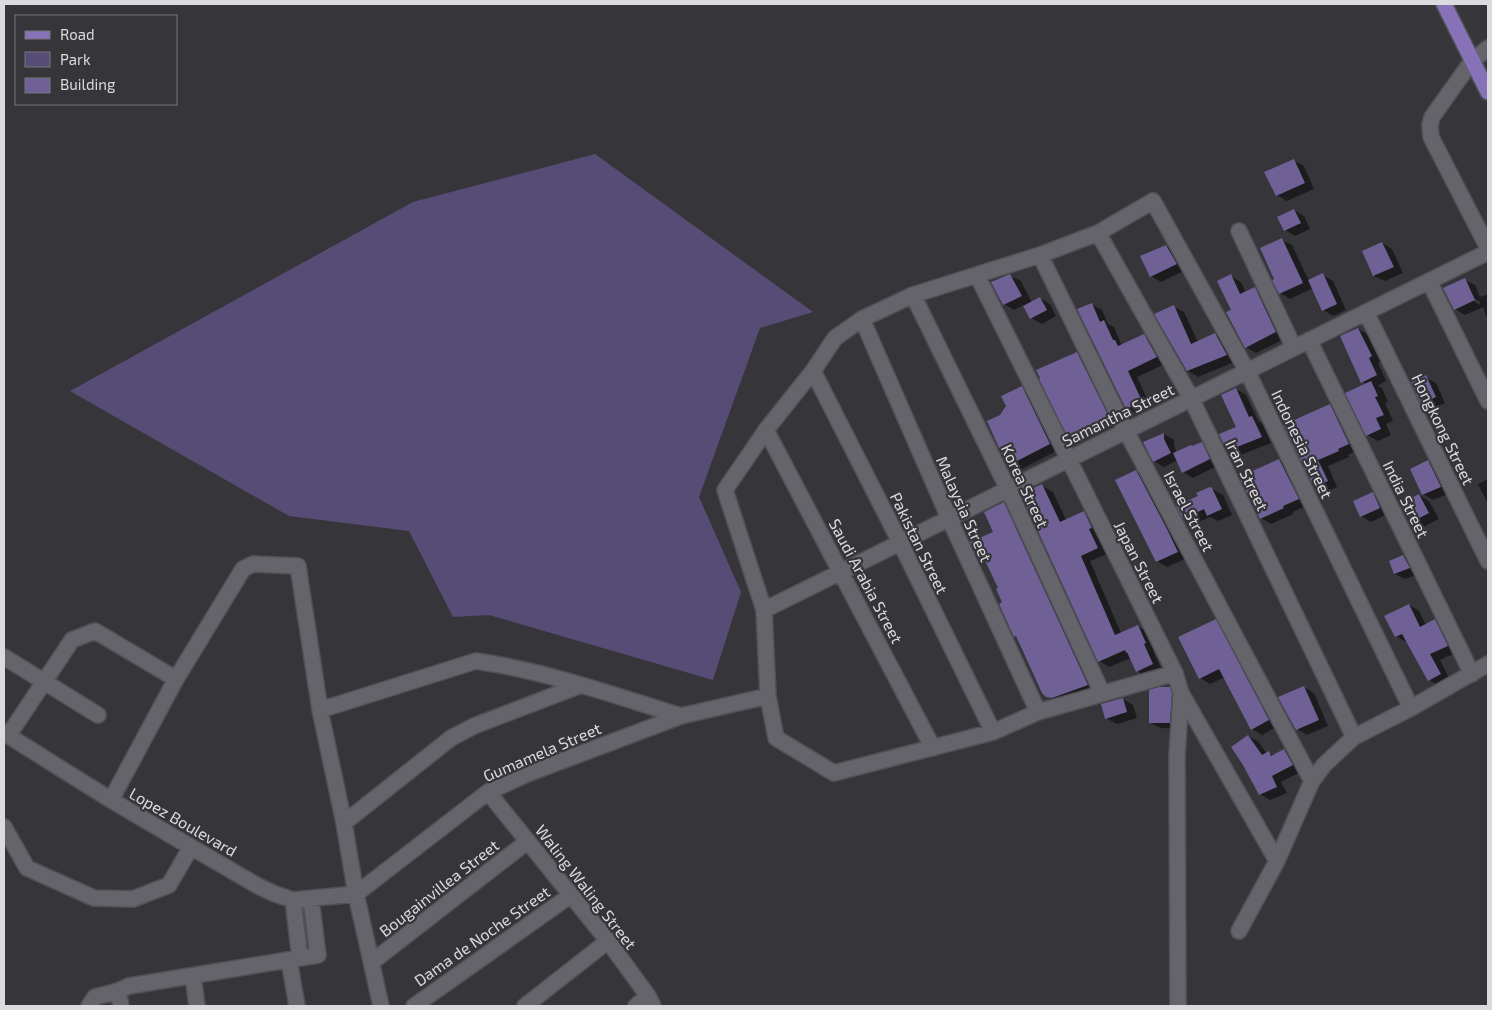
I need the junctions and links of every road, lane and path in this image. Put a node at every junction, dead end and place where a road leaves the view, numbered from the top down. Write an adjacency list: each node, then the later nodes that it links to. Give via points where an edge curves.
1 (1444, 4): 3 (main road)
2 (1488, 48): 3 (street)
3 (1472, 61): 4 (main road); 7 (street, via 1432,117 1430,126 1431,137)
4 (1488, 92)
5 (1239, 231): 15 (street)
6 (1098, 233): 8 (street); 17 (street, Indonesia Street, via 1153,201); 18 (street, Iran Street)
7 (1488, 250): 10 (street, Samantha Street)
8 (1040, 255): 9 (street); 21 (street, Israel Street)
9 (977, 275): 11 (street); 22 (street, Japan Street)
10 (1429, 281): 12 (street, Samantha Street); 19 (street)
11 (913, 294): 13 (street); 23 (street, Korea Street)
12 (1366, 312): 14 (street, Samantha Street); 26 (street, Hongkong Street)
13 (862, 319): 16 (street, via 835,338); 24 (street, Malaysia Street)
14 (1309, 340): 15 (street, Samantha Street); 32 (street, India Street)
15 (1294, 348): 17 (street, Samantha Street)
16 (813, 371): 20 (street); 25 (street, Pakistan Street)
17 (1247, 371): 18 (street, Samantha Street); 39 (street, Indonesia Street)
18 (1191, 398): 21 (street, Samantha Street); 46 (street, Iran Street)
19 (1488, 401)
20 (766, 430): 27 (street, Saudi Arabia Street); 28 (street, via 725,490)
21 (1126, 430): 22 (street, Samantha Street); 48 (street, Israel Street)
22 (1068, 459): 23 (street, Samantha Street); 31 (street, Japan Street)
23 (1008, 489): 24 (street, Samantha Street); 37 (street, Korea Street)
24 (949, 518): 25 (street, Samantha Street); 41 (street, Malaysia Street)
25 (900, 542): 27 (street, Samantha Street); 44 (street, Pakistan Street)
26 (1488, 561)
27 (841, 571): 28 (street, Samantha Street); 47 (street, Saudi Arabia Street)
28 (764, 610): 38 (street)
29 (4, 656): 34 (street)
30 (1488, 664): 32 (street)
31 (1175, 673): 36 (street, Japan Street); 37 (street)
32 (1472, 674): 39 (street)
33 (176, 679): 34 (street, via 95,631 72,640); 40 (street, via 243,569 253,564 298,566); 50 (street)
34 (44, 682): 42 (street); 45 (street)
35 (581, 685): 40 (street, via 476,661); 43 (street); 51 (street, via 451,738)
36 (1181, 692): 55 (street, Japan Street); 75 (street, via 1177,755)
37 (1102, 694): 41 (street)
38 (768, 696): 43 (street, Gumamela Street); 47 (street, via 776,738 834,773)
39 (1411, 708): 46 (street)
40 (320, 710): 51 (street)
41 (1038, 712): 44 (street)
42 (98, 715)
43 (681, 716): 49 (street, Gumamela Street)
44 (993, 732): 47 (street)
45 (6, 735): 50 (street, Lopez Boulevard)
46 (1354, 737): 48 (street)
47 (933, 748)
48 (1312, 781): 55 (street)
49 (488, 792): 53 (street, Waling Waling Street); 56 (street, Gumamela Street)
50 (111, 800): 54 (street, Lopez Boulevard)
51 (344, 823): 56 (street)
52 (4, 827): 54 (street, via 27,868 94,898 133,899 169,886)
53 (528, 842): 57 (street, Waling Waling Street); 63 (street, Bougainvillea Street)
54 (191, 847): 59 (street, Lopez Boulevard, via 258,886)
55 (1277, 861): 60 (street)
56 (356, 894): 58 (street, Lopez Boulevard); 63 (street)
57 (571, 895): 61 (street, Waling Waling Street); 72 (street, Dama de Noche Street)
58 (311, 899): 59 (street, Lopez Boulevard); 62 (street, via 318,955)
59 (293, 900): 62 (street)
60 (1239, 931)
61 (608, 941): 66 (street, Waling Waling Street); 73 (street)
62 (294, 959): 64 (street); 70 (street)
63 (372, 962): 71 (street)
64 (193, 976): 65 (street); 69 (street)
65 (118, 990): 67 (street, via 95,997); 68 (street)
66 (651, 1001): 74 (street)
67 (89, 1006)
68 (121, 1006)
69 (197, 1006)
70 (297, 1006)
71 (381, 1006)
72 (414, 1006)
73 (525, 1006)
74 (636, 1006)
75 (1178, 1006)

